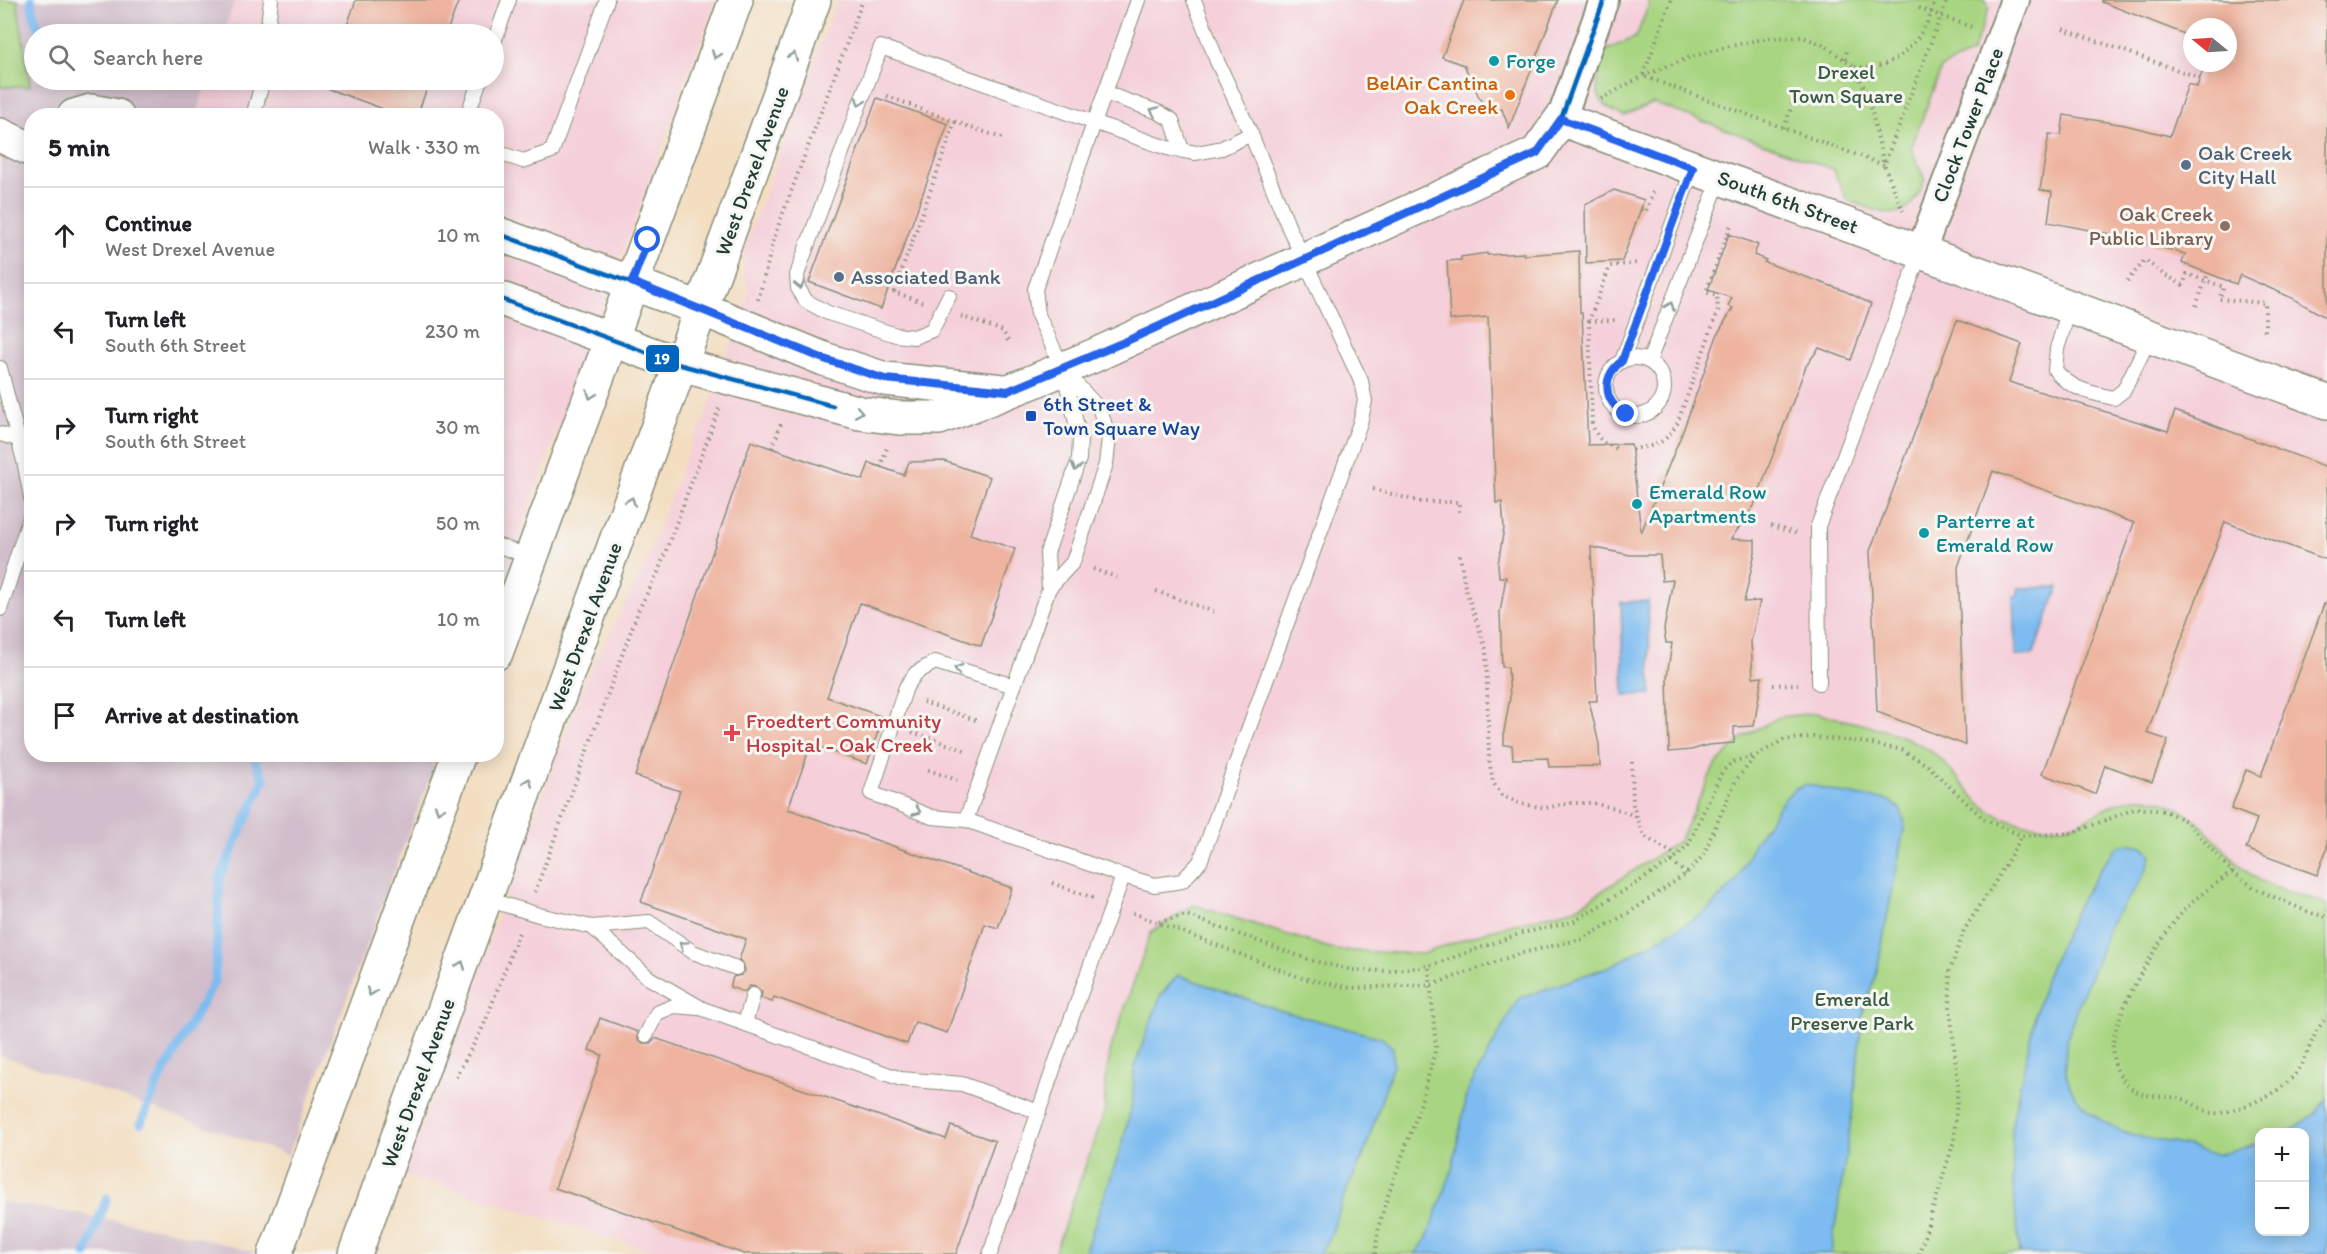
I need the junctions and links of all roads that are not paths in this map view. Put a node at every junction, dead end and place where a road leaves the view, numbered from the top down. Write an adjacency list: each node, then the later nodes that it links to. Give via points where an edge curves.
1 (271, 0): 10 (lane)
2 (509, 0): 11 (lane)
3 (608, 0): 24 (lane, via 552,152 523,161)
4 (736, 0): 29 (street, one-way to 29)
5 (814, 0): 33 (street, West Drexel Avenue, one-way to 5)
6 (1138, 0): 14 (lane)
7 (1194, 0): 21 (lane)
8 (1604, 0): 17 (street)
9 (2015, 0): 27 (street, Clock Tower Place)
10 (268, 24)
11 (500, 24)
12 (260, 90): 15 (lane)
13 (476, 90): 16 (lane)
14 (1105, 93): 18 (lane); 23 (lane, one-way to 14, via 1172,120)
15 (255, 108)
16 (470, 108)
17 (1561, 119): 25 (street, South 6th Street); 28 (street, via 1537,153)
18 (1094, 124): 23 (lane); 30 (lane, one-way to 30, via 880,47 797,275 798,288 806,302 828,313 914,337 933,330); 40 (lane, via 1035,289 1038,315)
19 (24, 128): 20 (street)
20 (0, 134): 22 (street)
21 (1251, 134): 23 (lane, via 1222,148 1196,153); 28 (lane)
22 (24, 146)
23 (1182, 150)
24 (504, 155)
25 (1706, 173): 27 (street, South 6th Street); 36 (lane); 37 (lane, one-way to 25)
26 (504, 236): 29 (street)
27 (1921, 251): 32 (street, South 6th Street); 52 (lane, via 1818,525)
28 (1305, 259): 40 (street); 56 (lane, via 1360,381 1365,401 1360,423 1200,862 1182,881 1155,885)
29 (632, 282): 33 (street); 35 (street)
30 (949, 296)
31 (504, 300): 35 (street)
32 (2070, 306): 34 (street, South 6th Street); 34 (lane, via 2055,370 2064,381 2092,394 2114,398 2124,390)
33 (702, 309): 38 (street, West Drexel Avenue); 41 (street, via 824,359 885,379)
34 (2150, 336): 42 (street, South 6th Street)
35 (611, 340): 38 (street); 48 (street, one-way to 48)
36 (1622, 361): 37 (lane); 37 (lane, via 1609,375 1608,394 1618,410 1636,416 1653,409 1663,394 1662,375)
37 (1649, 361)
38 (681, 365): 41 (street, one-way to 41, via 860,413 899,418 939,418); 57 (street, West Drexel Avenue, one-way to 38)
39 (0, 368): 44 (lane)
40 (1063, 369): 41 (street); 49 (lane, one-way to 49, via 1080,439 1079,459 1047,553); 49 (lane, via 1100,410 1109,438 1106,464 1073,562)
41 (1008, 391)
42 (2327, 402)
43 (0, 434): 44 (lane)
44 (18, 439): 45 (lane)
45 (24, 466)
46 (24, 536): 50 (lane)
47 (504, 548): 48 (lane)
48 (532, 557): 51 (street)
49 (1049, 588): 53 (lane)
50 (0, 609)
51 (504, 632)
52 (1819, 682)
53 (1014, 686): 55 (lane); 55 (lane, one-way to 55, via 935,662 916,673 904,695 871,793 932,817)
54 (456, 762): 65 (street, one-way to 65)
55 (966, 820): 56 (lane)
56 (1123, 876): 64 (lane)
57 (486, 899): 58 (lane); 66 (street, West Drexel Avenue, one-way to 57)
58 (592, 927): 59 (lane, one-way to 58, via 693,952 649,922); 61 (lane, via 649,978)
59 (736, 968)
60 (753, 995): 62 (lane)
61 (703, 1009): 62 (lane); 63 (lane, via 674,1006 657,1013)
62 (745, 1023): 64 (lane, via 901,1079 962,1084)
63 (646, 1035)
64 (1039, 1112): 67 (lane)
65 (275, 1254)
66 (355, 1254)
67 (990, 1254)

